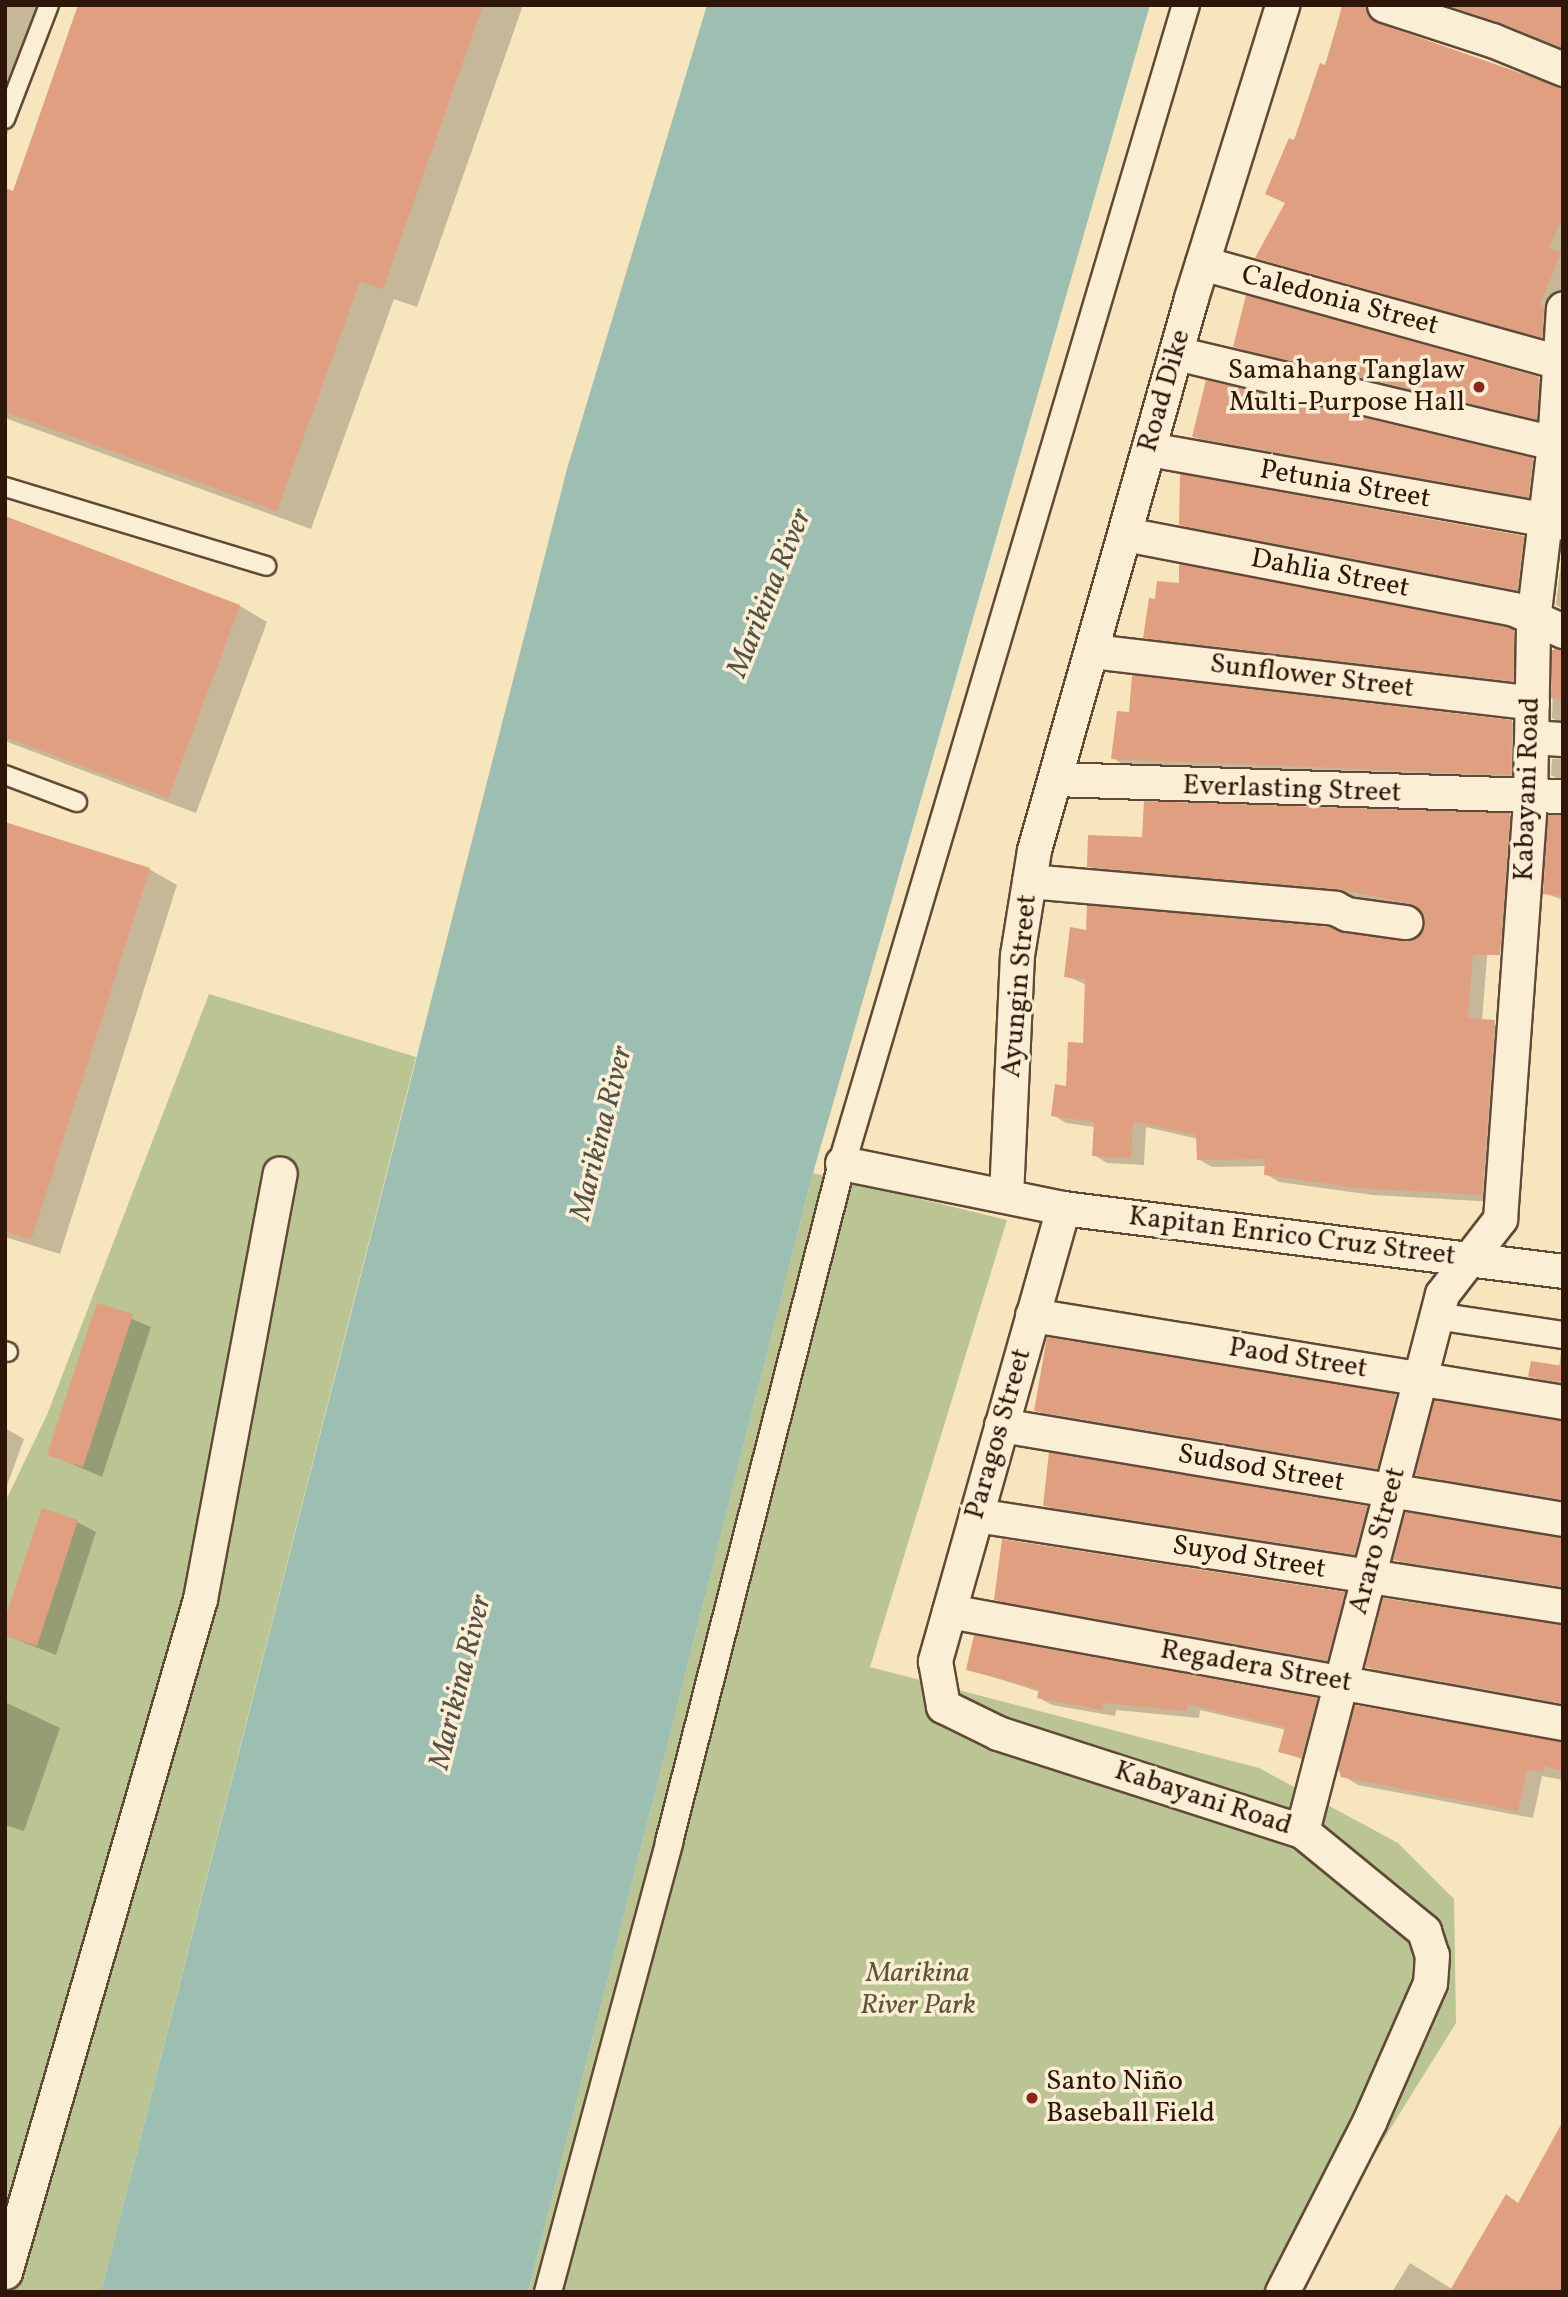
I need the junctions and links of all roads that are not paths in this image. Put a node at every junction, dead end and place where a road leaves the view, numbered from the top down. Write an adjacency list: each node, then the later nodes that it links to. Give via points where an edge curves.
1 (49, 5): 6 (lane)
2 (1186, 5): 29 (street)
3 (1282, 5): 7 (street, Road Dike)
4 (1384, 5): 5 (street)
5 (1563, 69)
6 (5, 119)
7 (1202, 263): 9 (street, Road Dike); 10 (street, Caledonia Street)
8 (1563, 308): 10 (street, Kabayani Road)
9 (1176, 353): 12 (street); 13 (street, Road Dike)
10 (1559, 362): 11 (street, Kabayani Road)
11 (1560, 397): 12 (street, Kabayani Road)
12 (1554, 443): 15 (street, Kabayani Road)
13 (1149, 449): 15 (street, Petunia Street); 16 (street, Road Dike)
14 (5, 487): 17 (lane)
15 (1552, 522): 18 (street, Kabayani Road)
16 (1125, 534): 18 (street, Dahlia Street, via 1514,609); 19 (street, Road Dike)
17 (266, 566)
18 (1548, 625): 20 (street, Kabayani Road)
19 (1092, 651): 20 (street, Sunflower Street); 23 (street, Road Dike)
20 (1532, 703): 21 (street, Kabayani Road)
21 (1547, 738): 25 (street, Kabayani Road)
22 (5, 775): 26 (lane)
23 (1055, 779): 25 (street, Everlasting Street); 27 (street, Ayungin Street)
24 (1563, 796): 25 (street, Everlasting Street)
25 (1530, 799): 33 (street, Kabayani Road, via 1500,1219)
26 (77, 802)
27 (1029, 881): 28 (street, via 1335,908 1347,914); 31 (street, Ayungin Street, via 1017,955)
28 (1405, 922)
29 (842, 1163): 31 (street, Kapitan Enrico Cruz Street); 52 (street, via 669,1842)
30 (280, 1173): 51 (street, via 200,1599)
31 (1014, 1198): 32 (street, Kapitan Enrico Cruz Street)
32 (1063, 1208): 33 (street, Kapitan Enrico Cruz Street); 35 (street, Paragos Street)
33 (1469, 1259): 34 (street, Kapitan Enrico Cruz Street); 36 (street, Araro Street, via 1442,1294)
34 (1563, 1271)
35 (1032, 1315): 38 (street, Paod Street); 40 (street, Paragos Street)
36 (1436, 1316): 37 (street); 38 (street, Araro Street)
37 (1563, 1335)
38 (1421, 1379): 39 (street, Paod Street); 41 (street, Araro Street)
39 (1563, 1402)
40 (1001, 1425): 41 (street, Sudsod Street); 42 (street, Paragos Street)
41 (1391, 1490): 43 (street, Sudsod Street); 44 (street, Araro Street)
42 (976, 1515): 44 (street, Suyod Street); 46 (street, Paragos Street)
43 (1563, 1519)
44 (1368, 1577): 45 (street, Suyod Street); 48 (street, Araro Street)
45 (1563, 1606)
46 (949, 1611): 47 (street, Paragos Street); 48 (street, Regadera Street)
47 (935, 1661): 50 (street, Kabayani Road, via 943,1706 998,1733)
48 (1340, 1683): 49 (street, Regadera Street); 50 (street, Araro Street)
49 (1563, 1723)
50 (1303, 1831): 53 (street, Kabayani Road, via 1424,1931 1432,1955 1430,1983 1369,2122)
51 (5, 2273)
52 (548, 2292)
53 (1282, 2292)

